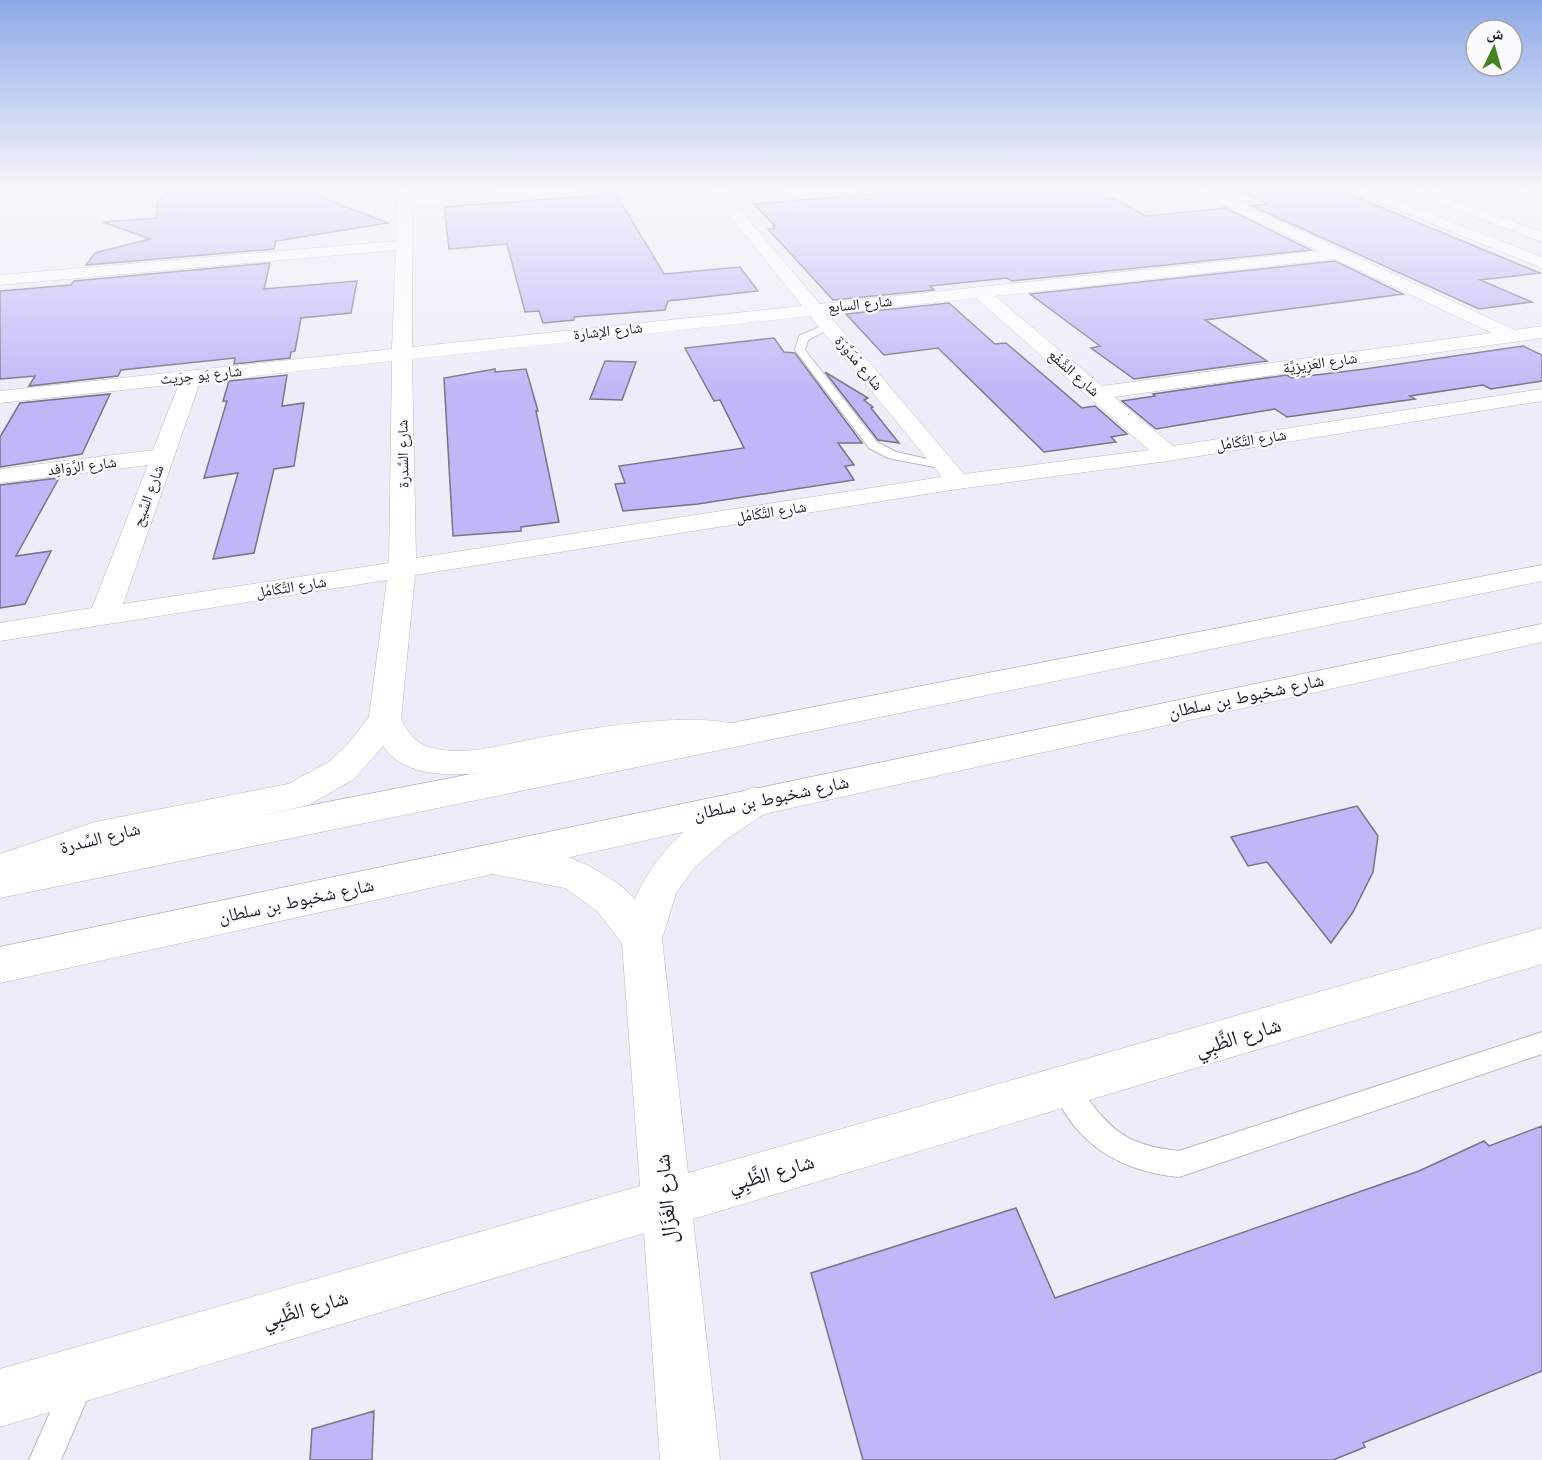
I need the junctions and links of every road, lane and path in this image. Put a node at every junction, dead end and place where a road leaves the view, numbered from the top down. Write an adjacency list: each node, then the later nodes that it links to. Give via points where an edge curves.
1 (275, 256): 8 (street)
2 (404, 256): 14 (street, شارع السِّدرة)
3 (770, 256): 10 (street, شارع مْدَوَّرَة)
4 (1315, 256): 9 (street, شارع السابع)
5 (1341, 256): 13 (street)
6 (1525, 256): 7 (street)
7 (1542, 263)
8 (0, 280)
9 (979, 291): 10 (street, شارع السابع); 16 (street, شارع الشَّفْع)
10 (814, 309): 11 (street, شارع مْدَوَّرَة); 14 (street, شارع الإشارة)
11 (828, 327): 21 (street, شارع مْدَوَّرَة); 21 (lane, via 803,338 800,350 868,440 892,455)
12 (1542, 332): 13 (street, شارع العَزِيزِيَّة)
13 (1513, 336): 16 (street, شارع العَزِيزِيَّة)
14 (402, 354): 15 (street, شارع يَو حِرَيث); 23 (street, شارع السِّدرة)
15 (192, 376): 18 (street, شارع يَو حِرَيث); 20 (street, شارع السِّيح)
16 (1098, 393): 19 (street, شارع الشَّفْع)
17 (1542, 395): 19 (street, شارع التَّكَامُل)
18 (0, 397)
19 (1168, 454): 21 (street, شارع التَّكَامُل)
20 (163, 456): 22 (street, شارع الرَّوَافِد); 25 (street, شارع السِّيح)
21 (952, 475): 23 (street, شارع التَّكَامُل)
22 (0, 476)
23 (403, 570): 25 (street, شارع التَّكَامُل); 28 (street, شارع السِّدرة)
24 (1542, 573): 29 (street)
25 (104, 616): 26 (street, شارع التَّكَامُل)
26 (0, 632)
27 (1542, 633): 30 (street, شارع شخبوط بن سلطان)
28 (386, 719): 29 (street, via 397,743 410,753 449,763 619,736 698,732); 32 (street, شارع السِّدرة, via 342,770 296,796 95,837)
29 (736, 735): 33 (street)
30 (756, 801): 31 (street, شارع شخبوط بن سلطان); 34 (street, شارع الغَزَال, via 690,846 667,872 650,904)
31 (488, 860): 34 (street, شارع الغَزَال, via 568,872 599,887 624,910); 36 (street, شارع شخبوط بن سلطان)
32 (0, 869)
33 (0, 882)
34 (642, 939): 39 (street, شارع الغَزَال)
35 (1542, 946): 38 (street, شارع الظَّبِي)
36 (0, 965)
37 (1542, 1043): 38 (lane, via 1179,1164 1150,1162 1121,1151 1095,1132)
38 (1065, 1088): 39 (street, شارع الظَّبِي)
39 (667, 1203): 40 (street, شارع الظَّبِي); 43 (street, شارع الغَزَال)
40 (83, 1373): 41 (street, شارع الظَّبِي); 42 (lane)
41 (0, 1398)
42 (45, 1460)
43 (690, 1460)

